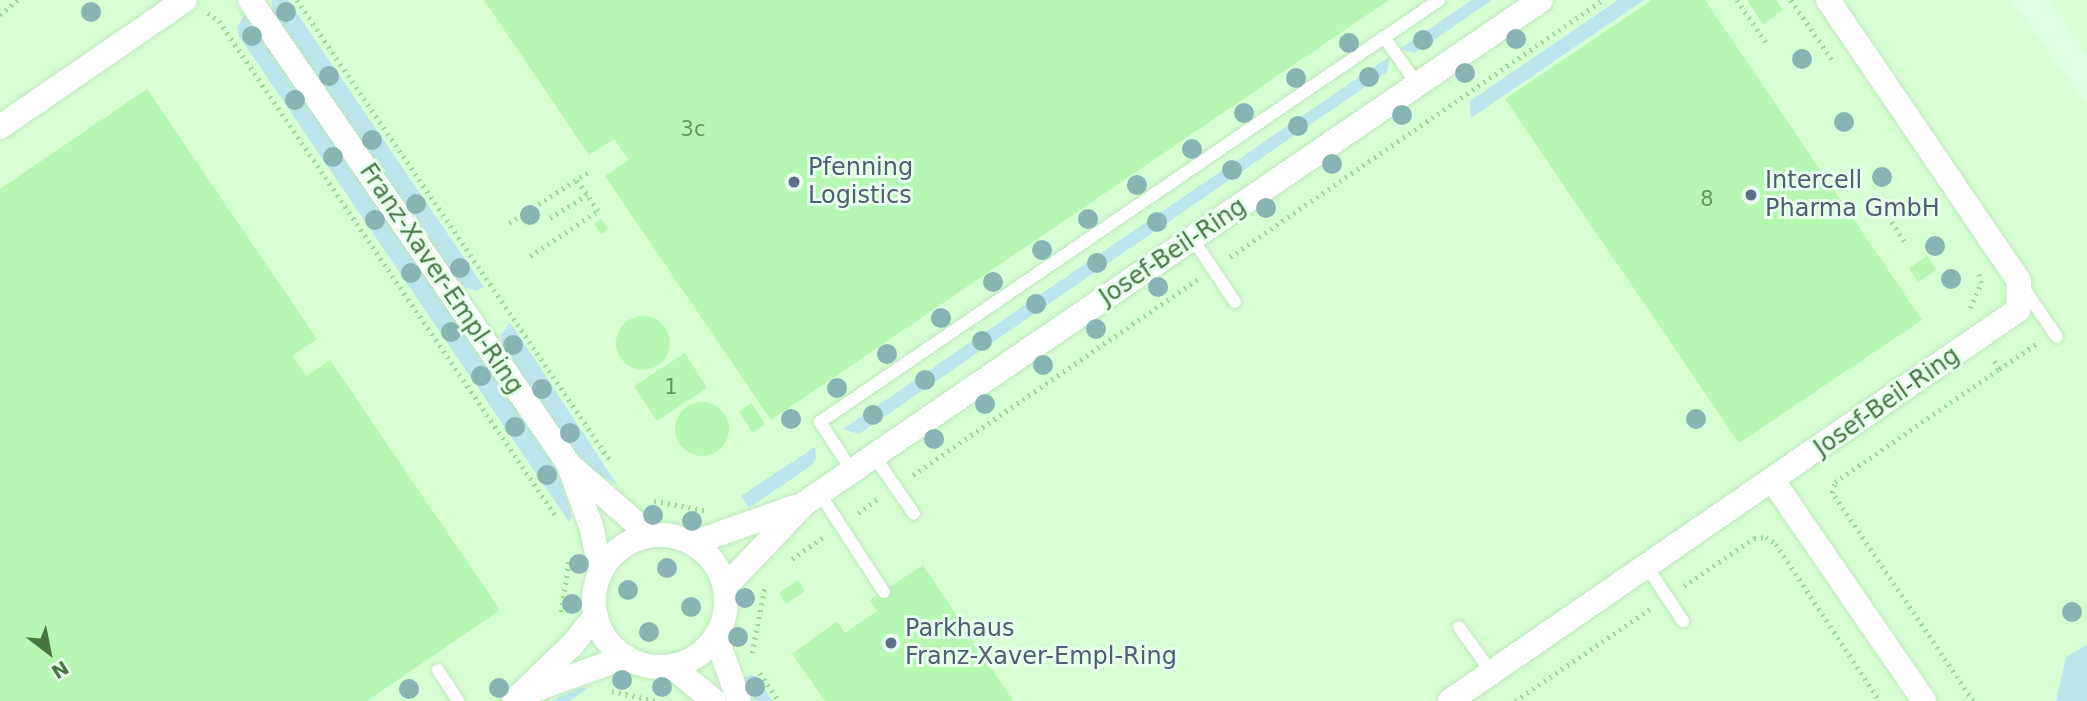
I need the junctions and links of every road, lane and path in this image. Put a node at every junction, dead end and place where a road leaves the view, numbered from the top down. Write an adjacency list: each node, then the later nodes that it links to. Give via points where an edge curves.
1 (17, 0): 11 (path)
2 (250, 0): 35 (street, Franz-Xaver-Empl-Ring)
3 (298, 0): 37 (path)
4 (1438, 0): 12 (lane)
5 (1541, 0): 15 (street, Josef-Beil-Ring)
6 (1603, 0): 27 (path)
7 (1737, 0): 13 (path)
8 (1791, 0): 14 (path)
9 (1828, 0): 28 (street)
10 (192, 6): 16 (street); 45 (path, via 212,13 219,21)
11 (0, 15)
12 (1384, 37): 15 (lane); 36 (lane, via 820,422)
13 (1766, 42)
14 (1840, 71)
15 (1417, 84): 23 (street, Josef-Beil-Ring)
16 (0, 127)
17 (592, 170): 18 (path)
18 (576, 180): 19 (path); 22 (path)
19 (587, 195): 21 (path); 25 (path, via 598,211)
20 (1888, 216): 24 (path)
21 (550, 218)
22 (509, 223)
23 (1192, 239): 27 (lane); 34 (street, Josef-Beil-Ring)
24 (1904, 241)
25 (530, 256)
26 (1970, 259): 30 (path, via 1981,283)
27 (1212, 269): 29 (lane); 39 (path)
28 (2019, 281): 31 (lane); 38 (street, Josef-Beil-Ring, via 2018,310)
29 (1235, 302)
30 (1965, 313)
31 (2055, 334): 33 (path)
32 (1991, 358): 33 (path)
33 (1999, 369): 78 (path, via 1835,482 1832,493)
34 (874, 456): 36 (street, Josef-Beil-Ring); 39 (lane)
35 (568, 463): 46 (street); 51 (street, Franz-Xaver-Empl-Ring, via 591,526)
36 (852, 471): 40 (street, Josef-Beil-Ring)
37 (620, 475)
38 (1773, 481): 50 (street, Josef-Beil-Ring); 77 (street)
39 (895, 487): 43 (lane); 44 (path)
40 (812, 498): 44 (lane); 47 (street, Josef-Beil-Ring); 53 (street, Josef-Beil-Ring)
41 (648, 500): 42 (path)
42 (710, 512)
43 (914, 514)
44 (840, 525): 49 (path); 54 (lane)
45 (564, 527)
46 (651, 536): 47 (street, via 668,535); 51 (street, via 622,548)
47 (693, 543): 53 (street, via 714,562)
48 (570, 551): 58 (path)
49 (787, 562)
50 (1647, 567): 55 (lane); 66 (street, Josef-Beil-Ring)
51 (601, 572): 56 (street, via 595,593)
52 (766, 578): 62 (path)
53 (725, 587): 60 (street, via 725,613)
54 (884, 592)
55 (1667, 597): 57 (lane); 75 (path); 76 (path, via 1754,538 1766,537 1776,544)
56 (596, 615): 61 (street, via 602,632); 68 (street)
57 (1683, 621)
58 (559, 625)
59 (1460, 627): 66 (lane)
60 (716, 636): 63 (street, via 696,656); 72 (street)
61 (625, 657): 63 (street); 68 (street)
62 (751, 659)
63 (671, 666): 71 (street)
64 (758, 669): 73 (path)
65 (438, 670): 69 (lane)
66 (1492, 673): 74 (street, Josef-Beil-Ring)
67 (601, 689): 70 (path)
68 (520, 697)
69 (458, 701)
70 (656, 701)
71 (714, 701)
72 (739, 701)
73 (779, 701)
74 (1450, 701)
75 (1516, 701)
76 (1880, 701)
77 (1924, 701)
78 (1973, 701)

